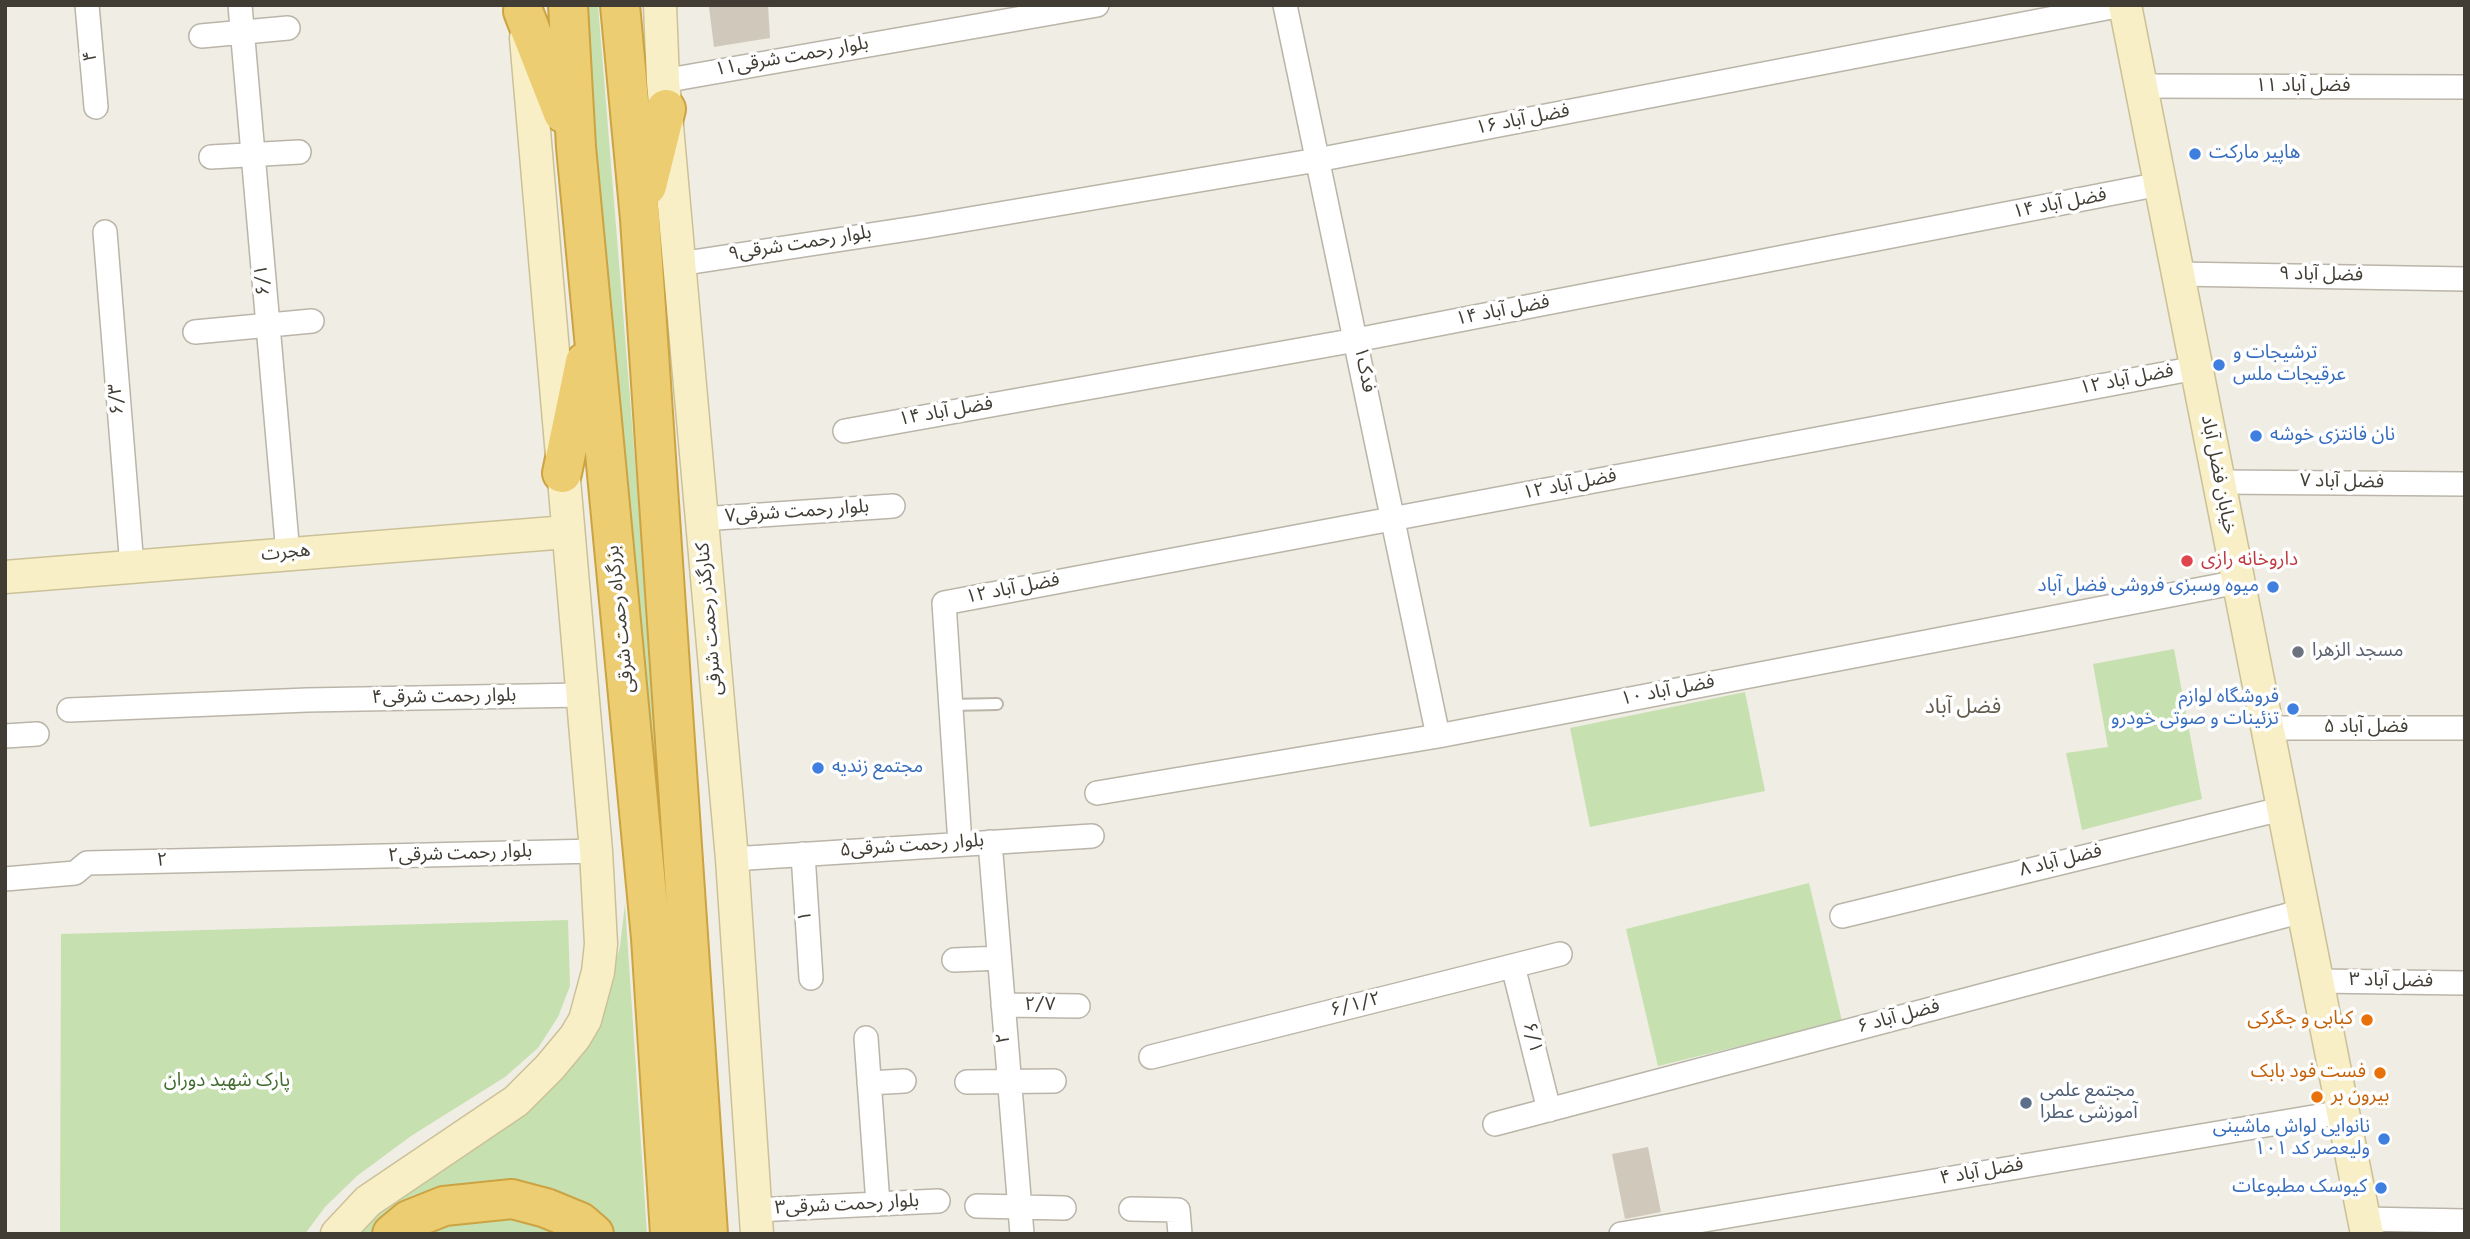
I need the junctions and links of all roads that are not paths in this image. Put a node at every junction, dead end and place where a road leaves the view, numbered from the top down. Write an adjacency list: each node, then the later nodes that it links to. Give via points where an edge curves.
1 (87, 5): 16 (street, ۴)
2 (240, 5): 11 (street, ۶/۱)
3 (568, 5): 17 (highway, بزرگراه رحمت شرقی)
4 (621, 5): 23 (highway)
5 (660, 5): 15 (main road, کنارگذر رحمت شرقی)
6 (1097, 5): 15 (street, بلوار رحمت شرقی۱۱, via 920,35)
7 (1284, 5): 21 (street, فدک۱)
8 (2123, 5): 13 (main road, خیابان فضل آباد); 21 (street, فضل آباد ۱۶)
9 (523, 8): 17 (highway); 36 (main road)
10 (288, 28): 11 (street)
11 (242, 32): 12 (street); 19 (street, ۶/۱)
12 (201, 36)
13 (2141, 86): 14 (street, فضل آباد ۱۱); 22 (main road, خیابان فضل آباد)
14 (2465, 87)
15 (664, 95): 23 (highway); 26 (main road, کنارگذر رحمت شرقی)
16 (96, 107)
17 (576, 147): 31 (highway, بزرگراه رحمت شرقی)
18 (299, 152): 19 (street)
19 (253, 155): 20 (street); 30 (street, ۶/۱)
20 (211, 157)
21 (1317, 160): 24 (street, فضل آباد ۱۶); 33 (street, فدک۱)
22 (2160, 184): 27 (main road, خیابان فضل آباد); 33 (street, فضل آباد ۱۴)
23 (640, 219): 100 (highway)
24 (922, 227): 26 (street, بلوار رحمت شرقی۹)
25 (105, 232): 44 (street, ۶/۳)
26 (679, 264): 40 (main road, کنارگذر رحمت شرقی)
27 (2178, 274): 28 (street, فضل آباد ۹); 34 (main road, خیابان فضل آباد)
28 (2465, 279)
29 (312, 321): 30 (street)
30 (268, 325): 32 (street); 43 (street, ۶/۱)
31 (592, 325): 36 (highway); 99 (highway, بزرگراه رحمت شرقی, via 651,938)
32 (195, 332)
33 (1356, 340): 35 (street, فضل آباد ۱۴); 41 (street, فدک۱)
34 (2196, 368): 37 (main road, خیابان فضل آباد); 41 (street, فضل آباد ۱۲)
35 (845, 431)
36 (562, 473): 42 (main road)
37 (2218, 482): 38 (street, فضل آباد ۷); 46 (main road, خیابان فضل آباد)
38 (2465, 484)
39 (892, 506): 40 (street, بلوار رحمت شرقی۷)
40 (702, 519): 64 (main road, کنارگذر رحمت شرقی)
41 (1393, 519): 49 (street, فضل آباد ۱۲, via 944,603); 55 (street, فدک۱)
42 (567, 532): 43 (main road, هجرت); 47 (main road)
43 (288, 554): 44 (main road, هجرت)
44 (132, 567): 45 (main road, هجرت)
45 (5, 577)
46 (2238, 582): 51 (main road, خیابان فضل آباد); 55 (street, فضل آباد ۱۰)
47 (582, 695): 50 (street, بلوار رحمت شرقی۴); 61 (main road)
48 (998, 704): 49 (lane)
49 (951, 705): 60 (street)
50 (69, 710)
51 (2267, 728): 52 (street, فضل آباد ۵); 57 (main road, خیابان فضل آباد)
52 (2465, 728)
53 (37, 734): 54 (street)
54 (5, 736)
55 (1438, 736): 56 (street, فضل آباد ۱۰)
56 (1097, 793)
57 (2281, 809): 66 (main road, خیابان فضل آباد); 67 (street, فضل آباد ۸)
58 (1093, 836): 59 (street, ۵بلوار رحمت شرقی)
59 (990, 842): 60 (street, ۵بلوار رحمت شرقی); 69 (street, ۲)
60 (960, 844): 62 (street, ۵بلوار رحمت شرقی)
61 (596, 851): 63 (street, بلوار رحمت شرقی۲); 96 (main road, via 598,972 593,998 575,1037 516,1101 368,1202)
62 (803, 854): 64 (street, ۵بلوار رحمت شرقی); 72 (street, ۱)
63 (324, 859): 65 (street, ۲, via 87,863 75,873)
64 (732, 859): 94 (main road, کنارگذر رحمت شرقی)
65 (5, 879)
66 (2303, 911): 73 (main road, خیابان فضل آباد); 84 (street, فضل آباد ۶)
67 (1842, 916)
68 (1560, 954): 71 (street, ۶/۱/۲)
69 (999, 958): 70 (street); 75 (street, ۲)
70 (954, 960)
71 (1513, 966): 78 (street, ۶/۱/۲); 84 (street, ۶/۱)
72 (811, 978)
73 (2317, 981): 74 (street, فضل آباد ۳); 85 (main road, خیابان فضل آباد)
74 (2465, 983)
75 (1003, 1005): 76 (street, ۲/۷); 82 (street, ۲)
76 (1078, 1006)
77 (866, 1038): 83 (street)
78 (1152, 1057)
79 (904, 1081): 83 (street)
80 (1054, 1081): 82 (street)
81 (967, 1082): 82 (street)
82 (1009, 1082): 90 (street, ۲)
83 (869, 1083): 88 (street)
84 (1549, 1110): 86 (street, فضل آباد ۶)
85 (2343, 1112): 95 (main road, خیابان فضل آباد); 103 (street, فضل آباد ۴)
86 (1495, 1124)
87 (938, 1201): 88 (street, بلوار رحمت شرقی۳)
88 (878, 1204): 94 (street, بلوار رحمت شرقی۳)
89 (977, 1206): 90 (street)
90 (1019, 1207): 91 (street); 101 (street, ۲)
91 (1064, 1208)
92 (1131, 1209): 102 (street, via 1178,1210)
93 (2465, 1221): 95 (street)
94 (757, 1222)
95 (2365, 1226)
96 (337, 1234)
97 (392, 1234): 98 (highway, via 408,1220 444,1206 512,1199 580,1222)
98 (594, 1234)
99 (670, 1234)
100 (708, 1234)
101 (1022, 1234)
102 (1180, 1234)
103 (1621, 1234)

